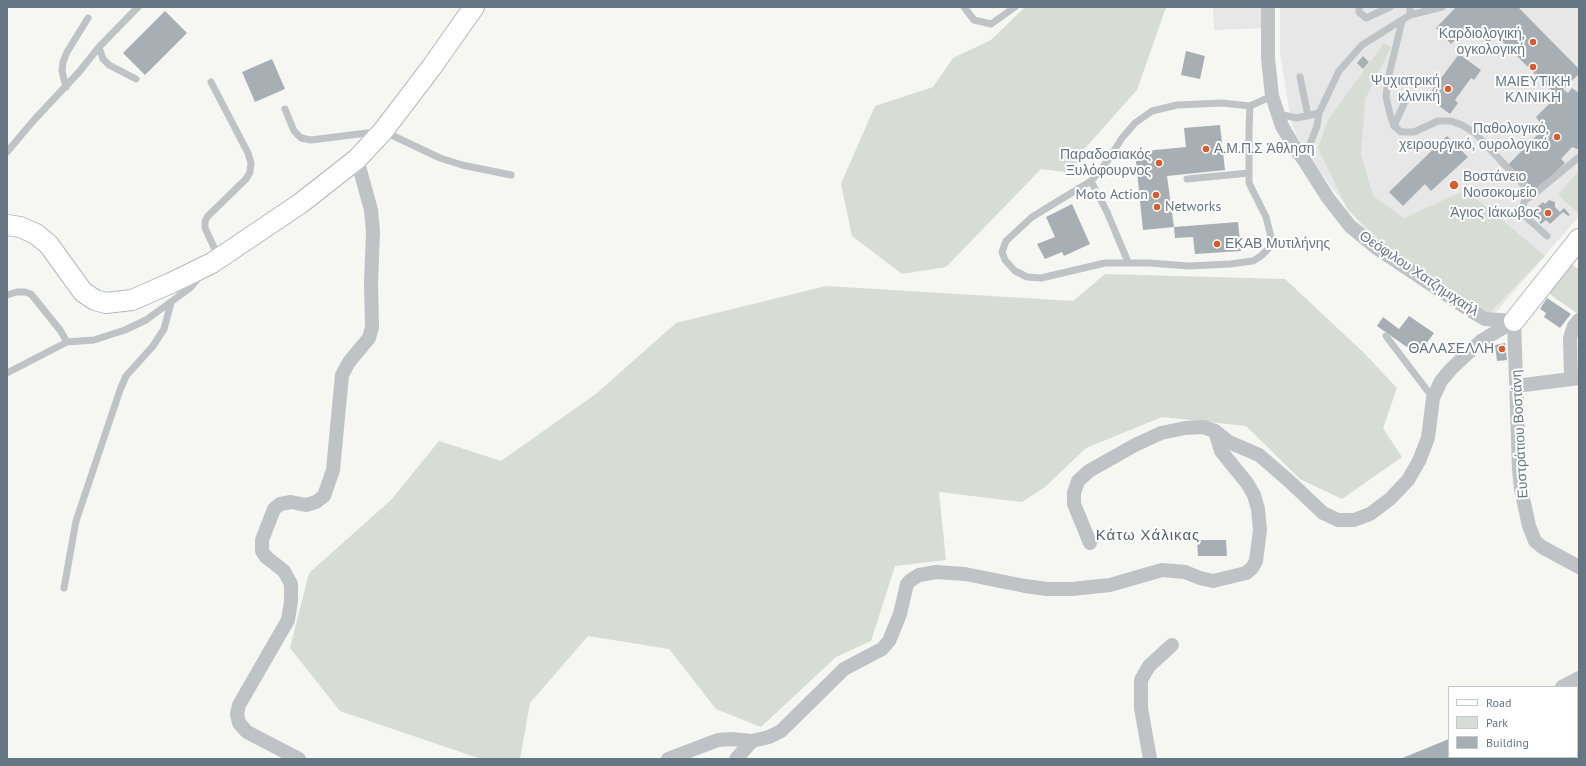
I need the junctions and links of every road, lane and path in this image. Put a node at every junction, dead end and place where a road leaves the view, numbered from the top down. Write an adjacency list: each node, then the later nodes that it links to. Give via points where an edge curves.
1 (138, 7): 13 (lane)
2 (964, 7): 3 (lane, via 974,20 991,24)
3 (1015, 7)
4 (1268, 7): 18 (street, Θεόφιλου Χατζημιχαήλ, via 1268,58)
5 (1359, 7): 6 (lane, via 1359,12 1366,18)
6 (1390, 7)
7 (1410, 7): 10 (lane)
8 (1442, 7): 10 (lane)
9 (472, 8): 26 (main road)
10 (1410, 16): 12 (lane)
11 (88, 18): 17 (lane, via 63,62)
12 (1402, 21): 22 (lane, via 1362,45 1339,71); 25 (lane, via 1386,97)
13 (99, 47): 15 (lane, via 103,59 109,65); 17 (lane)
14 (1300, 77): 24 (lane)
15 (136, 79)
16 (212, 82): 39 (lane, via 251,163 246,179 206,221 204,228)
17 (66, 87): 27 (lane)
18 (1272, 96): 20 (lane); 23 (street, Θεόφιλου Χατζημιχαήλ)
19 (1407, 97): 25 (lane)
20 (1250, 106): 31 (lane); 34 (lane, via 1222,103 1177,105 1152,111 1130,128)
21 (285, 109): 26 (lane, via 294,131 301,138 311,140)
22 (1319, 113): 24 (lane); 30 (lane, via 1317,126)
23 (1278, 114): 24 (lane, via 1293,118); 30 (street, Θεόφιλου Χατζημιχαήλ, via 1285,132)
24 (1308, 116)
25 (1394, 126): 35 (lane, via 1402,132 1414,132 1438,121 1462,124 1475,133)
26 (383, 131): 29 (main road); 32 (lane, via 440,158)
27 (7, 152)
28 (1579, 157): 35 (lane)
29 (357, 159): 39 (main road, via 300,203); 59 (street, via 371,210 373,232 372,327 368,338 342,375 333,470 324,496 306,505 291,502 280,504 274,509 262,540 262,551 284,571 291,584 292,601 288,620 239,705 237,714 239,723 247,732)
30 (1304, 160): 44 (street, Θεόφιλου Χατζημιχαήλ, via 1328,198 1350,226 1378,248 1485,319)
31 (1249, 173): 33 (lane); 40 (lane, via 1249,183 1266,217 1270,237 1268,249 1261,256 1253,261 1189,266)
32 (511, 175)
33 (1187, 179)
34 (1091, 181): 40 (lane); 40 (lane, via 1032,217 1006,241 1002,252 1005,260 1015,271 1027,277 1041,278 1105,263)
35 (1533, 195): 37 (lane, via 1526,200 1522,210 1524,216)
36 (7, 225): 39 (main road, via 20,226 36,234 49,245 83,292 95,300 106,302 132,300)
37 (1547, 236)
38 (1579, 239): 44 (main road)
39 (216, 260): 42 (lane, via 190,288)
40 (1128, 262)
41 (7, 296): 46 (lane, via 17,292 31,294)
42 (171, 303): 46 (lane, via 146,320 112,335 94,340); 54 (lane, via 164,329 153,346 126,376 120,390 76,521)
43 (1579, 320): 48 (street, via 1570,338)
44 (1514, 321): 49 (street, Ευστράτιου Βοστάνη); 50 (street, via 1481,341 1451,369)
45 (1386, 336): 50 (lane)
46 (67, 342): 47 (lane)
47 (7, 373)
48 (1575, 378): 49 (street)
49 (1516, 386): 53 (street, Ευστράτιου Βοστάνη, via 1519,470 1529,526 1535,541 1542,547)
50 (1433, 398): 51 (street, via 1428,438 1420,461 1408,480 1390,499 1370,514 1354,520 1338,520 1323,513 1259,455 1229,442)
51 (1215, 431): 52 (street, via 1203,427 1161,433 1089,471 1078,481 1074,504); 58 (street, via 1220,452 1247,484 1258,509 1260,530 1256,560 1246,573 1213,581 1185,572 1162,570 1110,585 1072,589 1039,588 965,574 936,572 919,575 907,584 900,614 889,641 882,649 844,668 780,731)
52 (1090, 543)
53 (1579, 567)
54 (64, 588)
55 (1172, 646): 62 (street, via 1149,666 1141,680 1141,708)
56 (1579, 678): 57 (street)
57 (1564, 686)
58 (752, 741): 60 (street, via 718,740); 61 (street)
59 (299, 759)
60 (668, 759)
61 (736, 759)
62 (1150, 759)

